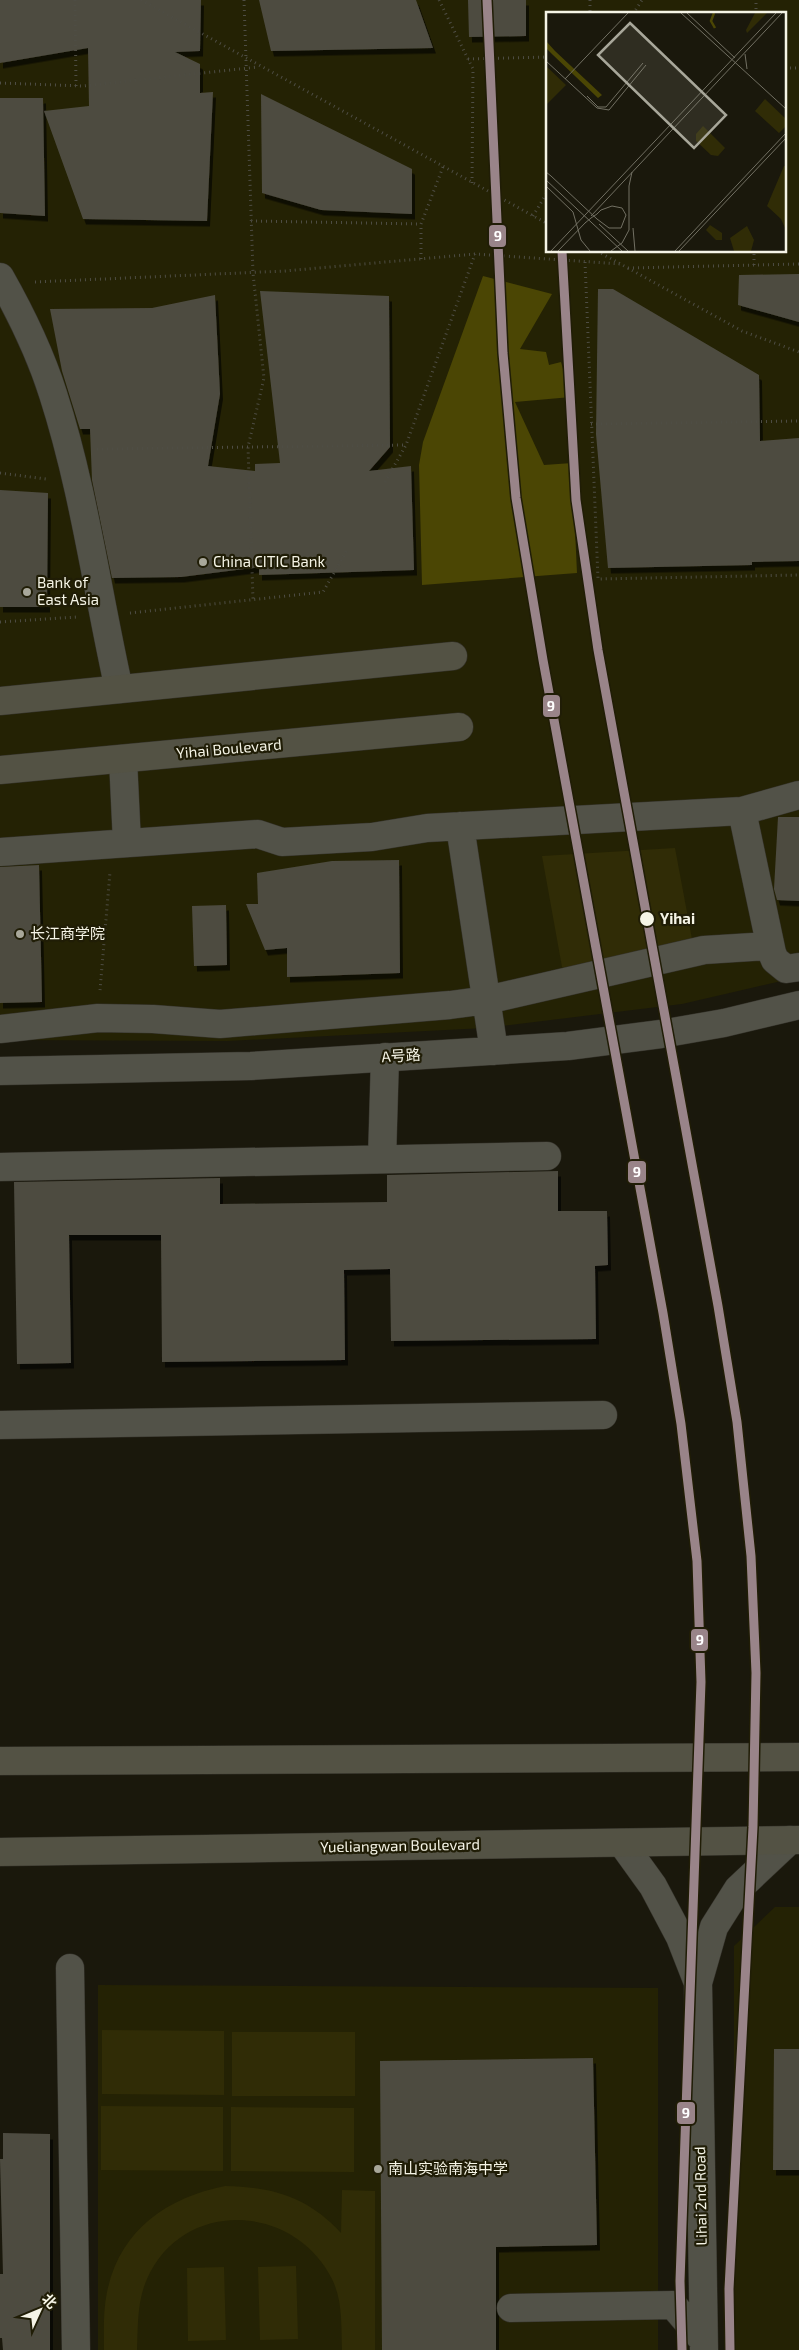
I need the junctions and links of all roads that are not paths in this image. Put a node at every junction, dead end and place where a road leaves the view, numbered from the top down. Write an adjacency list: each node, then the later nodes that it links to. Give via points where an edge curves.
1 (2, 280): 3 (street, via 32,337 53,393 69,450)
2 (452, 656): 3 (main road)
3 (119, 689): 4 (main road)
4 (0, 701)
5 (459, 727): 6 (main road, Yihai Boulevard)
6 (123, 759): 7 (main road, Yihai Boulevard); 11 (street)
7 (0, 770)
8 (799, 795): 9 (street)
9 (742, 811): 10 (street); 13 (street)
10 (460, 826): 11 (street, via 372,838 282,842 258,834); 15 (street)
11 (120, 843): 12 (street)
12 (0, 852)
13 (770, 946): 14 (street, via 780,965); 15 (street, via 704,950)
14 (799, 968)
15 (487, 1000): 17 (street, via 220,1024 98,1018); 18 (street)
16 (799, 1005): 18 (street, A号路, via 661,1034 568,1046)
17 (0, 1029)
18 (494, 1050): 19 (street, A号路)
19 (384, 1057): 20 (street, A号路, via 242,1067); 22 (street)
20 (0, 1071)
21 (548, 1156): 22 (street)
22 (382, 1159): 23 (street)
23 (0, 1167)
24 (604, 1415): 25 (street)
25 (0, 1425)
26 (799, 1757): 27 (main road)
27 (0, 1761)
28 (794, 1840): 29 (main road, Yueliangwan Boulevard); 32 (street, Lihai 2nd Road, via 738,1889 714,1927)
29 (622, 1843): 30 (main road, Yueliangwan Boulevard); 32 (street, Lihai 2nd Road, via 654,1886)
30 (0, 1852)
31 (70, 1968): 35 (street)
32 (698, 1982): 34 (street, Lihai 2nd Road)
33 (511, 2308): 34 (street, via 674,2305)
34 (704, 2345)
35 (76, 2350)

